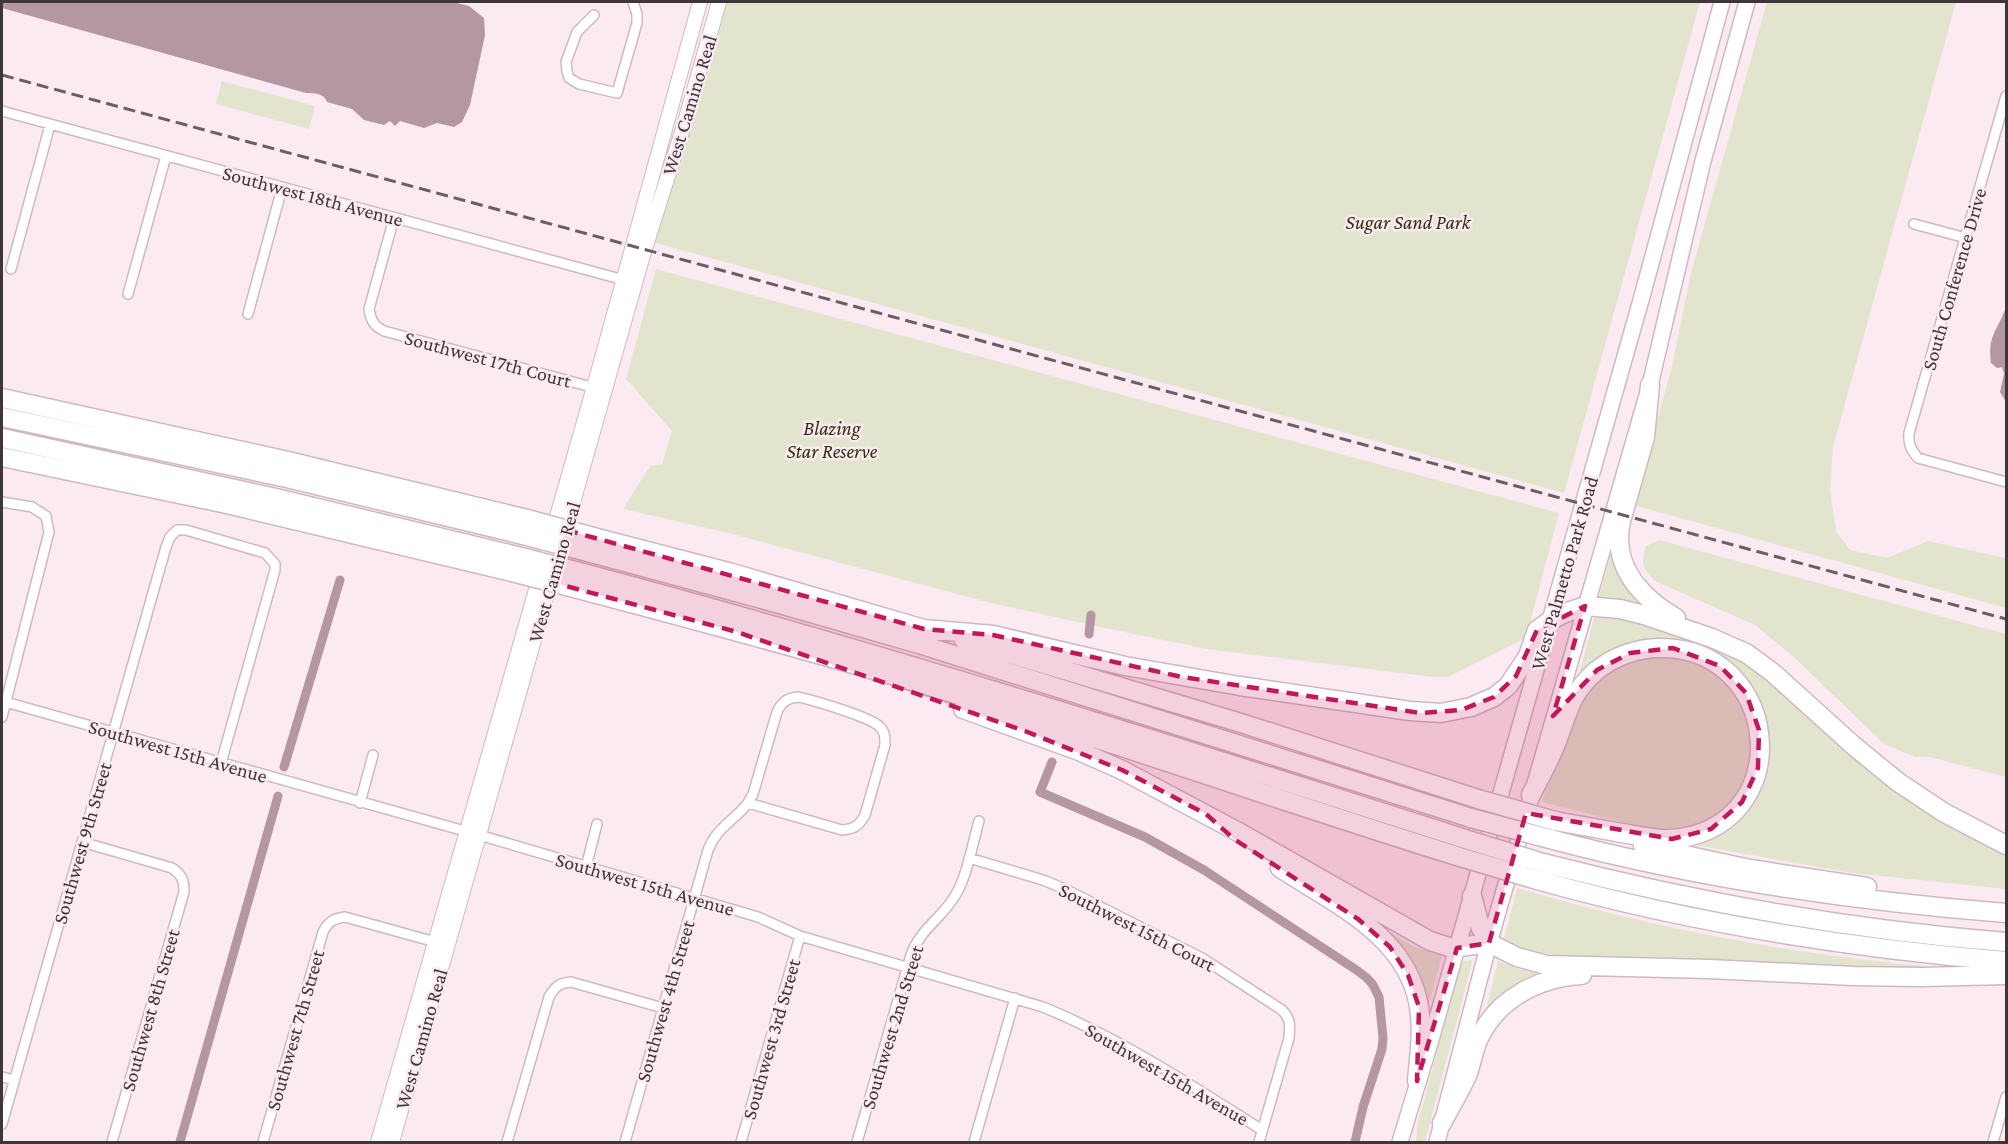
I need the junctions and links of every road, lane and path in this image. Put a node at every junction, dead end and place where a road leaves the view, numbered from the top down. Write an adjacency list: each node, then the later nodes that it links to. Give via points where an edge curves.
1 (633, 2): 6 (street, via 637,23 617,93 569,78 566,62 578,32)
2 (700, 2): 16 (street, West Camino Real)
3 (719, 2): 20 (street, West Camino Real)
4 (1722, 2): 32 (main road, West Palmetto Park Road)
5 (1747, 2): 19 (main road, West Palmetto Park Road, via 1703,160)
6 (594, 15)
7 (2007, 96): 14 (street, South Conference Drive)
8 (2, 111): 9 (street, Southwest 18th Avenue)
9 (50, 125): 10 (street, Southwest 18th Avenue); 15 (street)
10 (166, 156): 11 (street, Southwest 18th Avenue); 17 (street)
11 (282, 188): 12 (street, Southwest 18th Avenue); 18 (street)
12 (394, 218): 16 (street, Southwest 18th Avenue); 20 (street, Southwest 17th Court, via 369,309 376,327)
13 (1914, 224): 14 (street)
14 (1966, 238): 25 (street, South Conference Drive, via 1909,442 1920,458)
15 (11, 269)
16 (624, 280): 20 (street, West Camino Real)
17 (128, 294)
18 (248, 314)
19 (1650, 386): 31 (main road, West Palmetto Park Road); 35 (highway, via 1645,437 1618,531 1621,556 1628,575 1649,600)
20 (600, 389): 48 (street, West Camino Real)
21 (2, 398): 27 (highway, via 288,461)
22 (2, 417): 27 (highway)
23 (2, 438): 29 (highway, via 276,498)
24 (2, 457): 29 (highway)
25 (2007, 482)
26 (2, 502): 36 (street, via 32,507 46,516 49,532)
27 (525, 527): 28 (highway, bridge)
28 (591, 544): 33 (highway, via 732,573); 47 (highway, bridge, via 1471,818)
29 (515, 564): 30 (highway, bridge)
30 (581, 581): 34 (highway); 55 (highway, bridge, via 789,629 984,686 1465,839)
31 (1585, 606): 32 (highway); 35 (highway, via 1632,611); 41 (main road, West Palmetto Park Road)
32 (1551, 620): 33 (highway, via 1538,630 1528,656 1508,686 1471,707 1441,713 1240,686 1115,664 993,635); 56 (main road, West Palmetto Park Road)
33 (924, 629): 47 (highway, bridge, via 1241,723 1478,799)
34 (737, 632): 44 (highway, via 1072,748); 55 (highway, bridge, via 977,701 1460,857)
35 (1712, 638): 51 (highway, via 1760,663 1920,798)
36 (4, 701): 37 (street); 38 (street, Southwest 15th Avenue)
37 (2, 717)
38 (114, 732): 40 (street, Southwest 15th Avenue); 40 (street, Southwest 9th Street, via 166,547 177,530 186,530 265,553 275,564); 49 (street, Southwest 9th Street)
39 (373, 755): 42 (street)
40 (221, 763): 42 (street, Southwest 15th Avenue)
41 (1531, 795): 47 (highway, via 1572,701 1597,670 1622,656 1656,648 1704,656 1734,678 1746,693 1760,730 1758,768 1742,802 1720,822 1701,833 1672,839); 63 (main road, West Palmetto Park Road)
42 (360, 802): 48 (street, Southwest 15th Avenue)
43 (748, 803): 43 (street, via 852,830 866,816 885,735 873,722 826,704 789,698 777,712); 57 (street, Southwest 4th Street, via 712,841)
44 (1206, 814): 64 (highway, via 1418,935 1441,946); 73 (highway, via 1234,839 1376,932 1390,947 1408,975 1419,1007)
45 (979, 820): 53 (street, Southwest 2nd Street)
46 (597, 824): 54 (street)
47 (1552, 830): 50 (highway); 52 (highway, via 1588,833)
48 (473, 834): 54 (street, Southwest 15th Avenue); 62 (street, West Camino Real)
49 (82, 842): 72 (street, Southwest 9th Street); 78 (street, Southwest 8th Street, via 172,868 184,882)
50 (1572, 845): 52 (highway); 59 (highway, via 1774,887)
51 (2007, 845)
52 (1685, 856): 58 (highway, via 1835,883)
53 (969, 858): 66 (street, Southwest 2nd Street, via 955,897 919,938); 77 (street, Southwest 15th Court, via 1059,886 1202,958 1282,1010 1289,1017 1289,1038)
54 (586, 867): 57 (street, Southwest 15th Avenue)
55 (1540, 870): 61 (highway, via 1777,914 1898,932); 65 (highway, via 1645,907 1743,927 1840,944)
56 (1472, 896): 63 (highway, via 1480,926); 64 (main road, West Palmetto Park Road)
57 (694, 898): 60 (street, Southwest 15th Avenue, via 758,917); 70 (street, Southwest 4th Street)
58 (2007, 902)
59 (2007, 913)
60 (800, 936): 66 (street, Southwest 15th Avenue); 84 (street, Southwest 3rd Street)
61 (2007, 942)
62 (441, 943): 79 (street, Southwest 7th Street, via 345,917 327,924); 80 (street, West Camino Real); 81 (street, West Camino Real)
63 (1490, 943): 64 (highway); 67 (highway, via 1517,957 1546,964); 75 (main road, West Palmetto Park Road)
64 (1457, 948): 73 (main road, West Palmetto Park Road)
65 (2007, 961)
66 (908, 967): 69 (street, Southwest 15th Avenue); 85 (street, Southwest 2nd Street)
67 (1709, 969): 68 (highway, via 1898,977); 75 (highway, via 1575,976 1545,982 1521,993 1494,1016 1480,1035 1468,1074)
68 (2007, 975)
69 (1015, 998): 77 (street, Southwest 15th Avenue, via 1068,1017 1118,1042); 86 (street)
70 (663, 1008): 82 (street, via 571,982 554,989); 83 (street, Southwest 4th Street)
71 (2, 1077): 72 (street)
72 (14, 1080): 76 (street, Southwest 9th Street)
73 (1418, 1081): 88 (main road, West Palmetto Park Road)
74 (2006, 1100): 90 (street)
75 (1442, 1123): 89 (main road, West Palmetto Park Road)
76 (2, 1124)
77 (1262, 1130): 87 (street)
78 (112, 1143)
79 (263, 1143)
80 (378, 1143)
81 (392, 1143)
82 (507, 1143)
83 (625, 1143)
84 (741, 1143)
85 (857, 1143)
86 (974, 1143)
87 (1259, 1143)
88 (1400, 1143)
89 (1437, 1143)
90 (1993, 1143)

